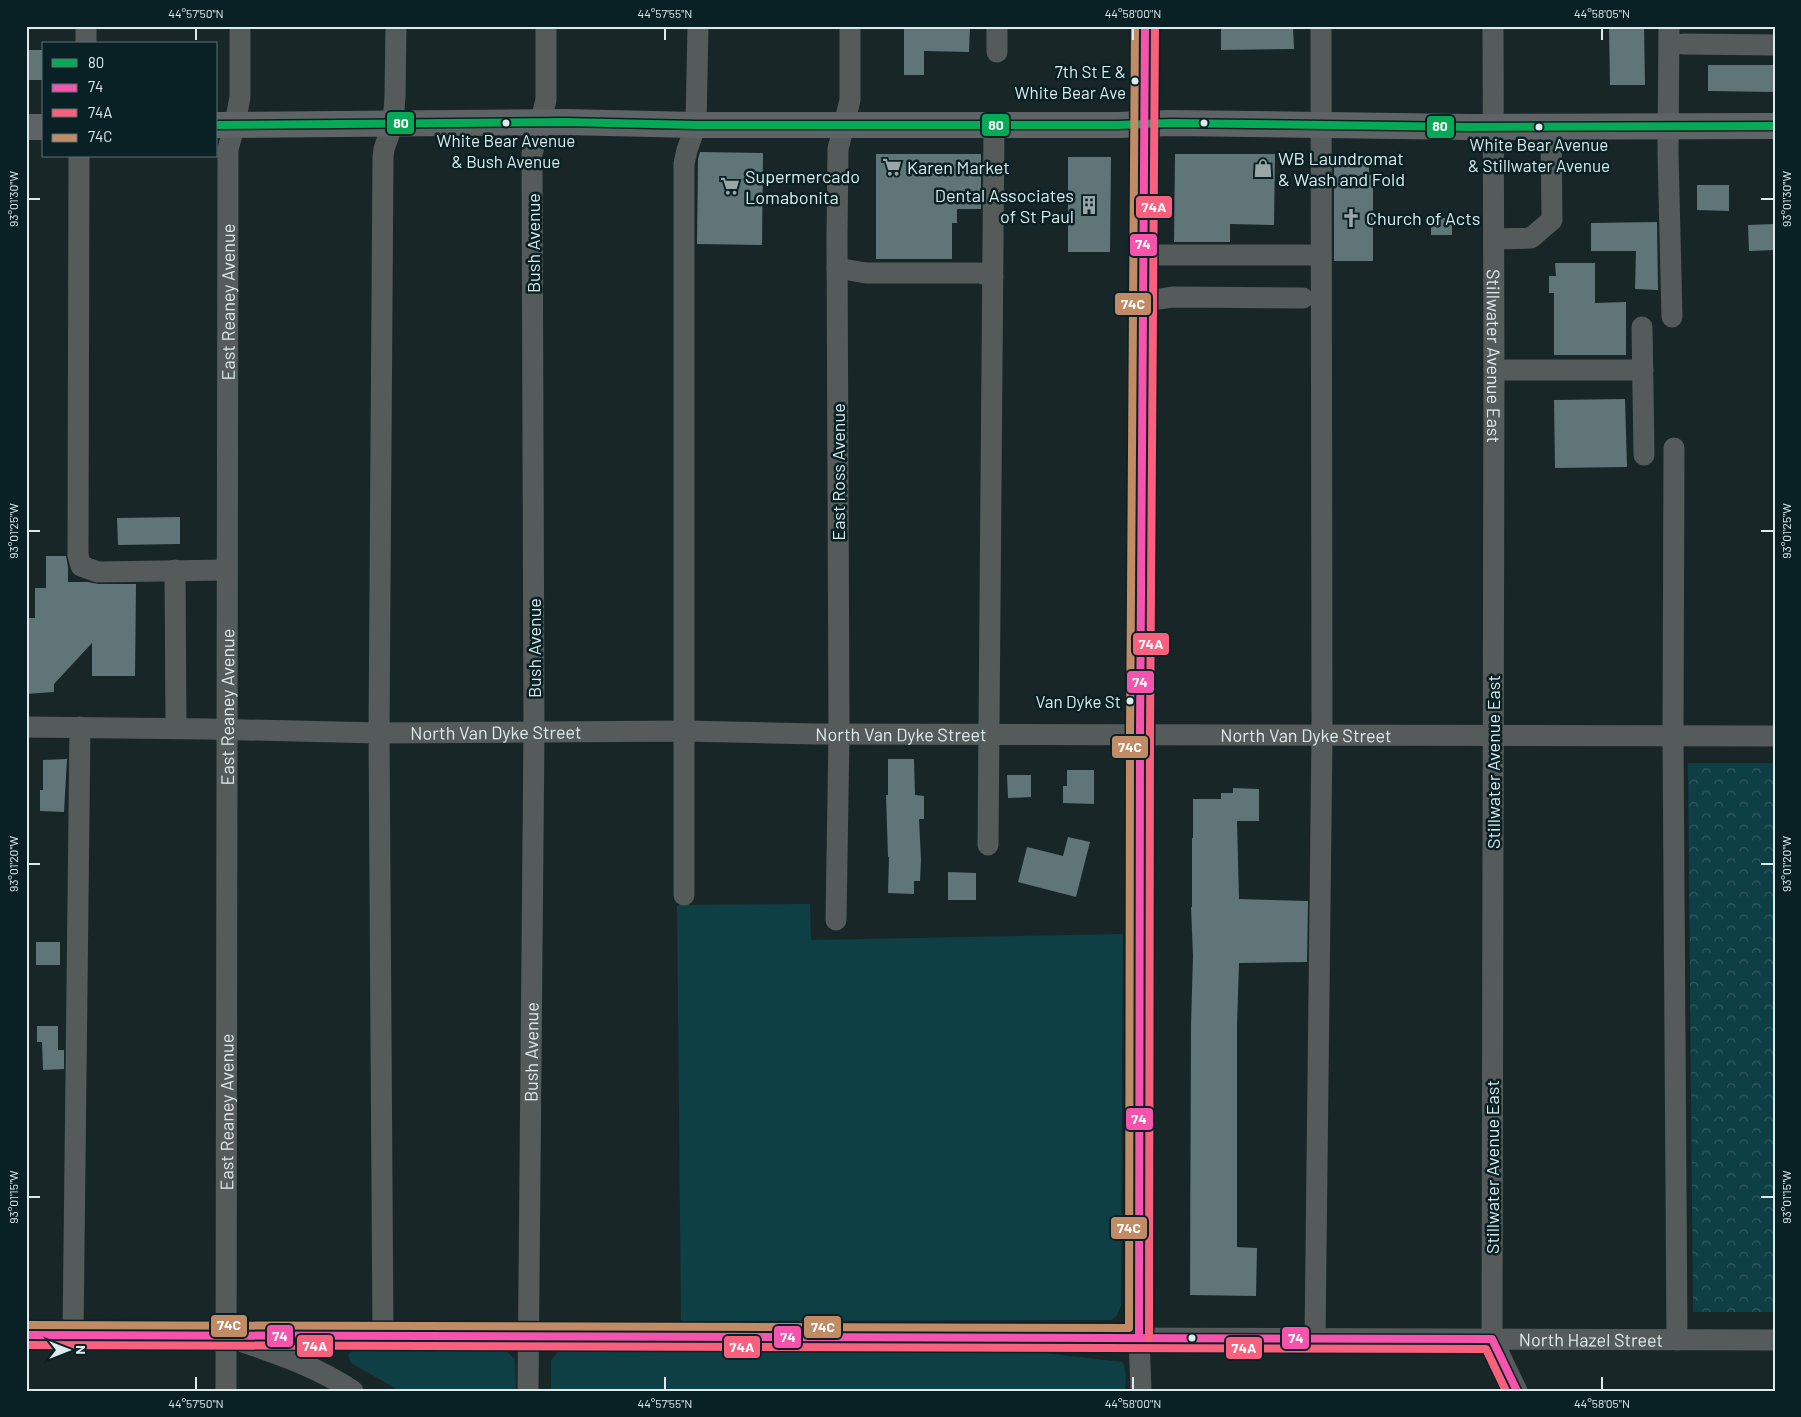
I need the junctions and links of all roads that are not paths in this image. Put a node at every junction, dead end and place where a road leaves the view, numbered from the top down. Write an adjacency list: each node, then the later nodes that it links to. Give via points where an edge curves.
1 (86, 26): 12 (street)
2 (240, 26): 18 (street, East Reaney Avenue, via 240,97)
3 (396, 26): 16 (street)
4 (546, 26): 17 (street, Bush Avenue, via 546,100)
5 (698, 26): 24 (street)
6 (850, 26): 21 (street, East Ross Avenue, via 850,100)
7 (997, 26): 15 (street)
8 (1145, 26): 19 (street)
9 (1321, 26): 20 (street)
10 (1493, 26): 29 (street, Stillwater Avenue East)
11 (1669, 26): 26 (street)
12 (86, 42)
13 (1683, 44): 14 (street)
14 (1775, 45)
15 (997, 52)
16 (393, 123): 17 (main road); 18 (main road); 52 (street, via 383,157)
17 (540, 123): 24 (main road); 50 (street, Bush Avenue, via 532,154)
18 (226, 124): 45 (street, East Reaney Avenue)
19 (1144, 124): 20 (main road); 22 (main road); 32 (street)
20 (1321, 124): 29 (main road); 33 (street)
21 (844, 125): 22 (main road); 24 (main road); 34 (street, East Ross Avenue, via 838,149)
22 (994, 125): 35 (street)
23 (26, 126): 28 (main road)
24 (696, 126): 51 (street, via 684,164)
25 (1552, 126): 26 (main road); 29 (main road); 31 (street, via 1552,220 1531,238)
26 (1668, 126): 27 (main road); 38 (street)
27 (1775, 126)
28 (42, 127)
29 (1494, 127): 31 (street, Stillwater Avenue East)
30 (79, 158): 44 (street, via 78,555 81,566 98,572)
31 (1494, 238): 40 (street, Stillwater Avenue East)
32 (1143, 255): 33 (street); 37 (street)
33 (1321, 255): 56 (street)
34 (837, 268): 35 (street, via 866,273 980,274); 53 (street, East Ross Avenue)
35 (993, 277): 54 (street)
36 (1303, 298): 37 (street, via 1172,297)
37 (1142, 302): 55 (street)
38 (1672, 317)
39 (1642, 327): 41 (street)
40 (1494, 370): 41 (street); 57 (street, Stillwater Avenue East)
41 (1643, 370): 43 (street)
42 (1674, 448): 58 (street)
43 (1644, 456)
44 (176, 570): 45 (street); 48 (street)
45 (227, 570): 49 (street, East Reaney Avenue)
46 (26, 727): 47 (street, North Van Dyke Street)
47 (80, 727): 48 (street, North Van Dyke Street); 64 (street)
48 (176, 728): 49 (street, North Van Dyke Street)
49 (227, 729): 52 (street, North Van Dyke Street); 65 (street, East Reaney Avenue)
50 (534, 731): 51 (street, North Van Dyke Street); 52 (street, North Van Dyke Street); 67 (street, Bush Avenue)
51 (684, 731): 53 (street, North Van Dyke Street); 61 (street)
52 (379, 733): 66 (street)
53 (839, 734): 54 (street, North Van Dyke Street); 62 (street, East Ross Avenue)
54 (989, 735): 55 (street, North Van Dyke Street); 60 (street)
55 (1140, 735): 56 (street, North Van Dyke Street); 68 (street)
56 (1322, 735): 57 (street, North Van Dyke Street); 69 (street)
57 (1494, 736): 58 (street, North Van Dyke Street); 70 (street, Stillwater Avenue East)
58 (1673, 736): 59 (street, North Van Dyke Street); 71 (street)
59 (1775, 736)
60 (988, 845)
61 (684, 895)
62 (836, 920)
63 (26, 1335): 64 (street, North Hazel Street)
64 (73, 1336): 65 (street, North Hazel Street)
65 (226, 1336): 66 (street, North Hazel Street); 73 (street, East Reaney Avenue); 74 (street, via 302,1363)
66 (383, 1337): 67 (street, North Hazel Street)
67 (528, 1337): 68 (street, North Hazel Street); 75 (street, Bush Avenue)
68 (1139, 1338): 69 (street, North Hazel Street); 76 (street)
69 (1315, 1339): 70 (street, North Hazel Street)
70 (1492, 1340): 71 (street, North Hazel Street); 77 (street, Stillwater Avenue East)
71 (1677, 1340): 72 (street, North Hazel Street)
72 (1775, 1340)
73 (226, 1391)
74 (353, 1391)
75 (528, 1391)
76 (1140, 1391)
77 (1517, 1391)

